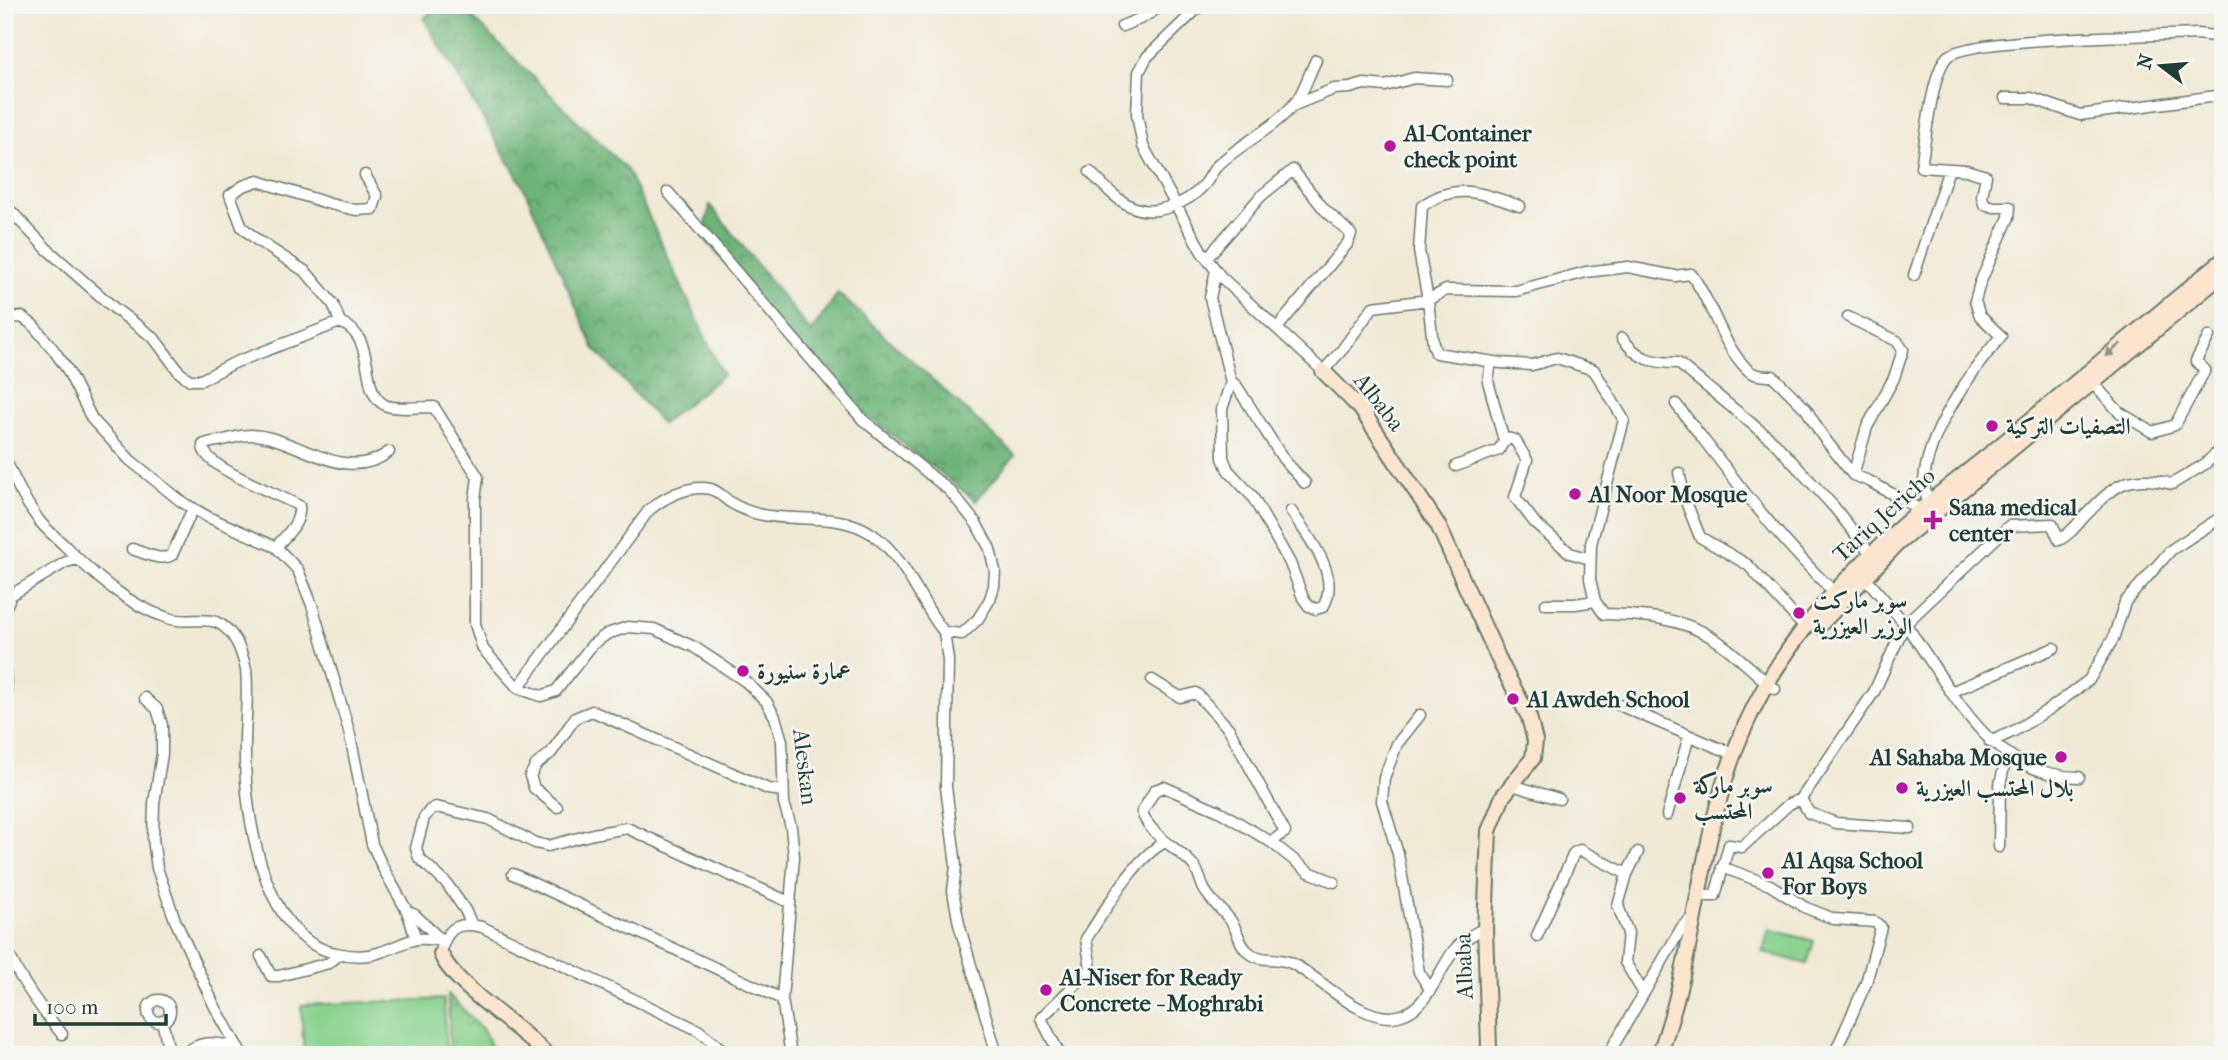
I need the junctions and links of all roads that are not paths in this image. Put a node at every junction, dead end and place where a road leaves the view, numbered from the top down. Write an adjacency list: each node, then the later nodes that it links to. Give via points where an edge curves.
1 (1163, 5): 3 (street)
2 (1201, 5): 15 (street, via 1147,57 1139,72 1137,115 1143,146)
3 (1122, 26)
4 (2223, 37): 10 (street, via 2197,34 2022,41 1957,50 1940,68 1921,167)
5 (1316, 60): 9 (street)
6 (1447, 79): 9 (street, via 1414,78 1385,86 1334,89)
7 (2223, 95): 8 (street, via 2080,115 2031,98)
8 (2005, 98)
9 (1291, 107): 15 (street, via 1217,165 1205,185)
10 (1949, 169): 21 (street); 42 (street, via 1986,176 1984,204 2010,207 1975,301 1980,316 2001,335 1965,381 1944,418 1924,483)
11 (1090, 172): 15 (street, via 1114,196 1143,211 1158,212)
12 (365, 175): 24 (street, via 377,196 373,209 330,204 258,181 230,195 242,227 306,272 333,304)
13 (668, 192): 58 (street, via 863,420 950,491 976,523 995,571 990,599 962,634)
14 (5, 205): 24 (street, via 47,249 154,338 190,380 201,380)
15 (1175, 205): 17 (street)
16 (1520, 206): 22 (street, via 1479,192 1457,192 1438,195 1422,206 1419,251)
17 (1207, 258): 19 (street); 26 (street, via 1261,196 1293,170 1351,234)
18 (2223, 260): 42 (main road, Tariq Jericho, one-way to 42)
19 (1216, 270): 26 (street); 31 (street, via 1210,298)
20 (2223, 274): 32 (main road, Tariq Jericho)
21 (1914, 275)
22 (1428, 300): 29 (street, via 1436,353); 30 (street, Albaba, via 1373,307); 40 (street, Albaba, via 1447,290 1516,291 1586,272 1628,267 1675,276 1691,274 1748,371 1773,376 1806,409)
23 (1848, 317): 40 (street, via 1897,341 1903,350 1894,378 1867,427)
24 (340, 322): 63 (street, via 360,341 378,400 387,407 434,407 478,477 475,624 483,649)
25 (5, 323): 43 (street, via 8,318 22,317 33,325 67,369 84,407 103,433 155,482)
26 (1278, 327): 30 (street)
27 (2209, 336): 32 (street, via 2196,361 2205,370 2175,425 2152,432 2119,412)
28 (1622, 338): 48 (street, via 1634,354 1660,363 1678,363 1774,442)
29 (1491, 362): 34 (street, via 1488,381 1503,437); 50 (street, via 1532,365 1557,358 1594,370 1624,421)
30 (1323, 371): 74 (main road, Albaba, via 1362,409 1438,525 1529,717 1535,741 1533,758)
31 (1231, 382): 41 (street); 44 (street, via 1222,409 1223,458 1252,496 1309,607 1323,607 1328,583 1320,554)
32 (2093, 383): 51 (main road, Tariq Jericho)
33 (1676, 404): 52 (street, via 1748,496)
34 (1508, 439): 38 (street, via 1499,450); 50 (street, via 1515,440 1527,460 1515,497 1535,523 1570,553)
35 (2223, 447): 56 (street, via 2172,484 2151,479 2120,484 2059,540 2052,524 2009,526)
36 (389, 452): 46 (street, via 360,464 326,460 275,439 252,435 204,445 207,456 221,468 299,506 294,527)
37 (5, 458): 49 (street, via 40,521)
38 (1456, 466)
39 (1679, 473): 57 (street, via 1700,537 1748,565)
40 (1853, 475): 42 (street)
41 (1305, 483)
42 (1924, 507): 48 (main road, Tariq Jericho)
43 (193, 508): 46 (street); 47 (street, via 172,555 155,557)
44 (1291, 511)
45 (2223, 516): 70 (street, via 2171,550 2126,602 2113,639 2089,680 2051,708)
46 (276, 547): 91 (street, via 298,570 307,590 349,731 372,844)
47 (132, 549)
48 (1871, 554): 52 (main road, Tariq Jericho)
49 (78, 559): 55 (street, via 11,595); 99 (street, via 117,592 166,618 216,622 234,636 246,670 246,781 258,857 281,910 305,940)
50 (1590, 559): 53 (street)
51 (1864, 576): 56 (street); 62 (main road, Tariq Jericho)
52 (1833, 592): 57 (main road, Tariq Jericho)
53 (1595, 601): 54 (street); 62 (street, via 1604,614 1685,623 1714,638)
54 (1546, 604)
55 (5, 609)
56 (1905, 624): 64 (street); 77 (street, via 1874,692)
57 (1805, 628): 62 (main road, Tariq Jericho)
58 (944, 632): 63 (street, via 885,545 871,533 820,519 756,514 732,504 719,491 702,488 680,491 649,509); 113 (street, via 948,660 946,787 956,866 953,891)
59 (2054, 648): 64 (street)
60 (5, 665): 69 (street)
61 (1152, 680): 82 (street, via 1180,697 1196,693 1229,729 1285,832)
62 (1771, 687): 71 (main road, Tariq Jericho, via 1746,723); 89 (main road, Tariq Jericho, via 1737,767)
63 (518, 688): 75 (street, Aleskan, via 541,696 556,691 592,645 607,634 628,627 654,629 694,647 766,701 782,741)
64 (1951, 692): 70 (street)
65 (145, 698): 107 (street, via 158,709 162,725 154,803 157,868 175,920)
66 (1619, 705): 68 (street)
67 (1420, 715): 101 (street, via 1397,744 1384,778 1382,801 1400,865 1419,972)
68 (1689, 736): 71 (street); 79 (street)
69 (5, 739)
70 (1990, 742): 72 (street)
71 (1734, 753): 92 (main road, Tariq Jericho, via 1706,850)
72 (2007, 753): 73 (street, via 2028,766 2061,777); 83 (street, via 2000,785)
73 (2079, 777)
74 (1511, 785): 76 (street); 94 (main road, Albaba, via 1489,831)
75 (783, 791): 78 (street, via 768,789 592,711 575,718 530,776 534,788); 90 (street, Aleskan, via 794,857)
76 (1559, 799)
77 (1801, 799): 80 (street, via 1809,813 1836,823); 85 (street, via 1789,804 1742,848 1728,845)
78 (558, 807)
79 (1667, 815)
80 (1910, 828)
81 (1166, 842): 82 (street, via 1142,812 1158,787 1219,811); 101 (street, via 1195,867 1204,890 1231,921 1252,956 1288,961 1339,997 1381,1015 1412,1012); 106 (street, via 1145,857 1086,939 1091,969 1041,1018)
82 (1271, 842): 88 (street, via 1310,872)
83 (1999, 846)
84 (1637, 852): 87 (street)
85 (1723, 867): 89 (street, via 1715,896); 118 (street, via 1770,886 1804,908 1881,927 1867,983)
86 (513, 874): 103 (street)
87 (1627, 874): 95 (street, via 1580,850 1574,853); 102 (street, via 1618,906 1628,933 1625,962)
88 (1334, 882)
89 (1705, 896): 92 (main road, Tariq Jericho)
90 (789, 902): 93 (street, via 627,828 548,846 488,820 436,807 424,818 416,848 419,858 447,884); 103 (street, Aleskan)
91 (407, 911): 96 (street); 98 (street)
92 (1697, 917): 102 (street, via 1682,927); 116 (main road, Tariq Jericho); 117 (main road, Tariq Jericho, via 1688,977)
93 (472, 925): 98 (street, via 452,930); 111 (street, via 698,1030)
94 (1485, 928): 101 (street, via 1467,937 1453,952); 114 (main road, Albaba)
95 (1537, 936)
96 (416, 939): 98 (street, via 425,937); 99 (street, via 379,953)
97 (5, 943): 105 (street)
98 (442, 948): 108 (main road, via 445,963)
99 (340, 954): 100 (street, via 330,963 279,976 268,973)
100 (261, 956)
101 (1430, 989)
102 (1643, 992): 115 (street)
103 (782, 999): 112 (street, Aleskan)
104 (162, 1021): 109 (street)
105 (62, 1034)
106 (1058, 1050)
107 (240, 1051): 110 (street, via 205,1042)
108 (539, 1052)
109 (170, 1055)
110 (183, 1055)
111 (724, 1055)
112 (791, 1055)
113 (997, 1055)
114 (1487, 1055)
115 (1608, 1055)
116 (1659, 1055)
117 (1668, 1055)
118 (1834, 1055)

